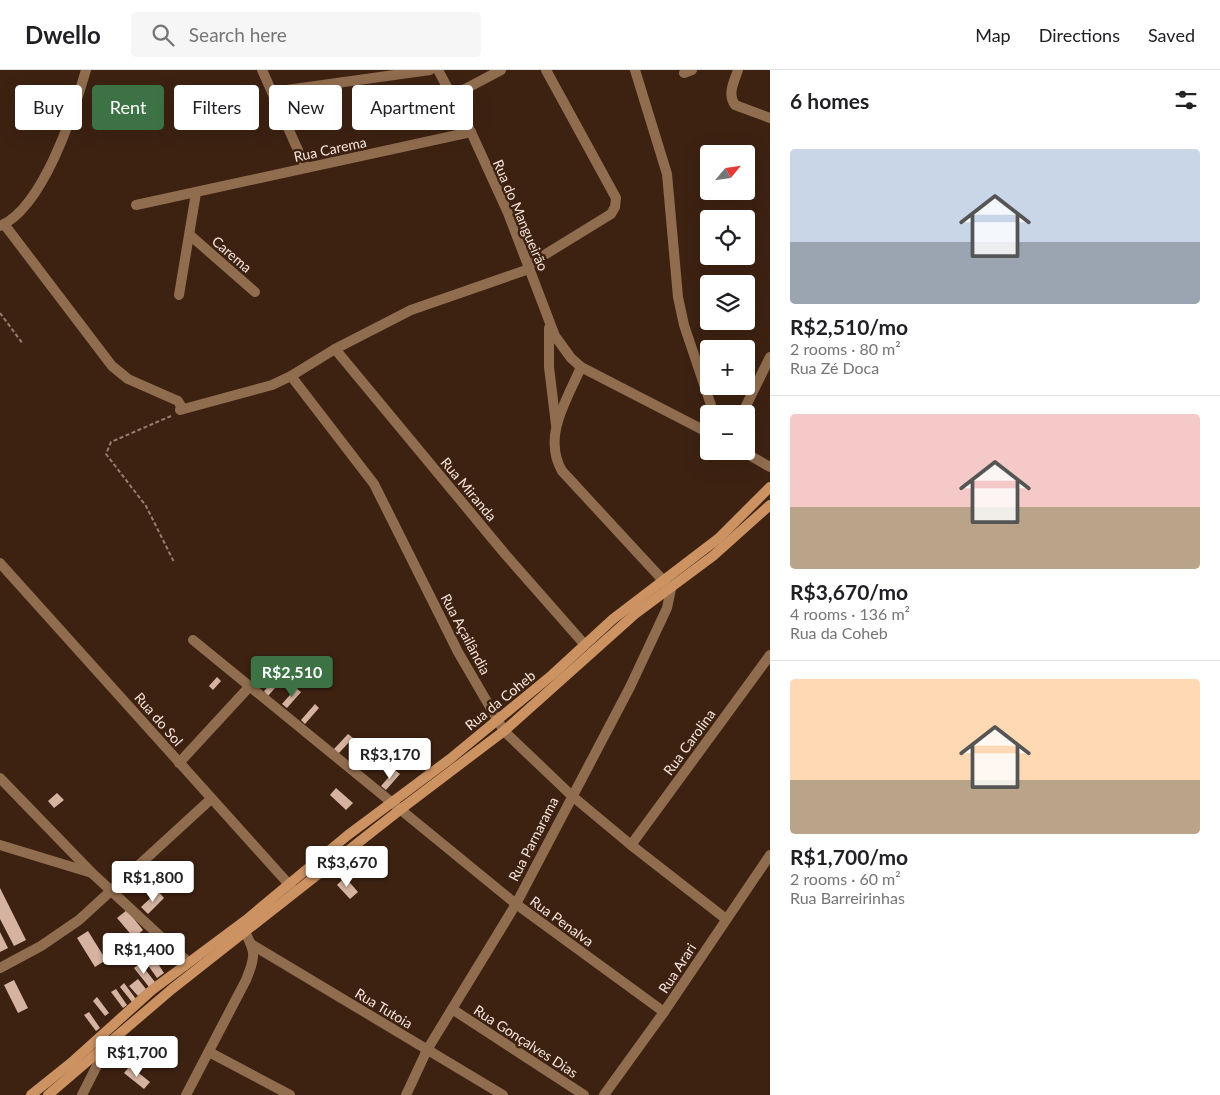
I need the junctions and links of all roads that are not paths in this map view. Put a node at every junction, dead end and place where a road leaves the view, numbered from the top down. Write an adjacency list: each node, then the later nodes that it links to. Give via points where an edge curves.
1 (86, 70): 19 (street, via 57,153 35,192 17,214)
2 (262, 70): 9 (street)
3 (430, 70): 10 (street)
4 (438, 70): 11 (street, Rua do Mangueirão)
5 (501, 70): 12 (street)
6 (546, 70): 21 (street, via 616,198 611,214)
7 (634, 70): 29 (street, via 667,174 678,298)
8 (738, 70): 13 (street, via 730,94 732,100 736,105)
9 (269, 85)
10 (322, 85)
11 (446, 85)
12 (473, 85)
13 (770, 118)
14 (289, 130): 16 (street)
15 (471, 132): 16 (street, Rua Carema); 21 (street, Rua do Mangueirão, via 508,213)
16 (306, 168): 17 (street, Rua Carema)
17 (196, 193): 18 (street); 20 (street, Carema)
18 (136, 205)
19 (2, 225): 28 (street, via 112,366 140,385 178,401 180,410 272,385)
20 (190, 236): 22 (street, Carema); 23 (street, Carema)
21 (528, 267): 24 (street, Rua do Mangueirão); 25 (street, via 412,310)
22 (255, 292)
23 (180, 295)
24 (550, 322): 27 (street, Rua do Mangueirão, via 562,347); 31 (street, via 549,367)
25 (335, 349): 28 (street); 41 (street, Rua Miranda)
26 (770, 356): 30 (street)
27 (581, 367): 31 (street); 32 (street, Rua do Mangueirão)
28 (291, 376): 44 (street, Rua Açailândia, via 374,484 458,652)
29 (711, 405)
30 (746, 405)
31 (556, 426): 38 (street, via 553,445 562,471)
32 (700, 428)
33 (755, 458): 34 (street)
34 (770, 466)
35 (770, 488): 38 (street, Rua da Coheb, via 719,538)
36 (770, 505): 39 (street, Rua da Coheb)
37 (0, 562): 46 (street, Rua do Sol)
38 (664, 580): 39 (street); 41 (street, Rua da Coheb, via 613,618)
39 (671, 589): 45 (street, Rua da Coheb, via 635,614); 48 (street, Rua Parnarama, via 668,608 656,633)
40 (193, 640): 43 (street, Rua Penalva)
41 (584, 645): 44 (street, Rua da Coheb)
42 (770, 655): 52 (street, Rua Carolina)
43 (250, 686): 46 (street); 50 (street, Rua Penalva)
44 (498, 720): 45 (street, Rua Açailândia); 50 (street, Rua da Coheb)
45 (504, 731): 48 (street, Rua Açailândia); 51 (street, Rua da Coheb)
46 (179, 763): 49 (street, Rua do Sol)
47 (0, 778): 55 (street)
48 (572, 795): 52 (street, Rua Açailândia); 59 (street, Rua Parnarama)
49 (211, 799): 56 (street, Rua do Sol); 57 (street)
50 (391, 803): 51 (street, Rua Penalva); 56 (street, Rua da Coheb)
51 (401, 809): 58 (street, Rua da Coheb); 59 (street, Rua Penalva)
52 (631, 845): 60 (street, Rua Açailândia)
53 (0, 846): 55 (street)
54 (770, 855): 60 (street, Rua Arari)
55 (93, 874): 57 (street)
56 (288, 885): 58 (street, Rua do Sol); 61 (street, Rua da Coheb)
57 (111, 889): 63 (street); 64 (street, via 64,932)
58 (296, 893): 61 (street, Rua da Coheb)
59 (516, 904): 65 (street, Rua Parnarama); 66 (street, Rua Penalva)
60 (726, 918): 66 (street, Rua Arari)
61 (243, 928): 62 (street); 63 (street, Rua da Coheb); 67 (street, Rua da Coheb)
62 (251, 944): 68 (street, Rua Tutoia); 69 (street, via 254,950 251,966)
63 (188, 962): 70 (street, Rua da Coheb)
64 (0, 968)
65 (452, 1009): 68 (street, Rua Parnarama); 77 (street, Rua Gonçalves Dias)
66 (664, 1012): 78 (street, Rua Arari)
67 (107, 1046): 71 (street, Rua da Coheb); 72 (street)
68 (427, 1050): 75 (street, Rua Parnarama); 76 (street, Rua Tutoia)
69 (209, 1052): 73 (street); 74 (street)
70 (31, 1095)
71 (48, 1095)
72 (82, 1095)
73 (186, 1095)
74 (290, 1095)
75 (406, 1095)
76 (503, 1095)
77 (584, 1095)
78 (604, 1095)

